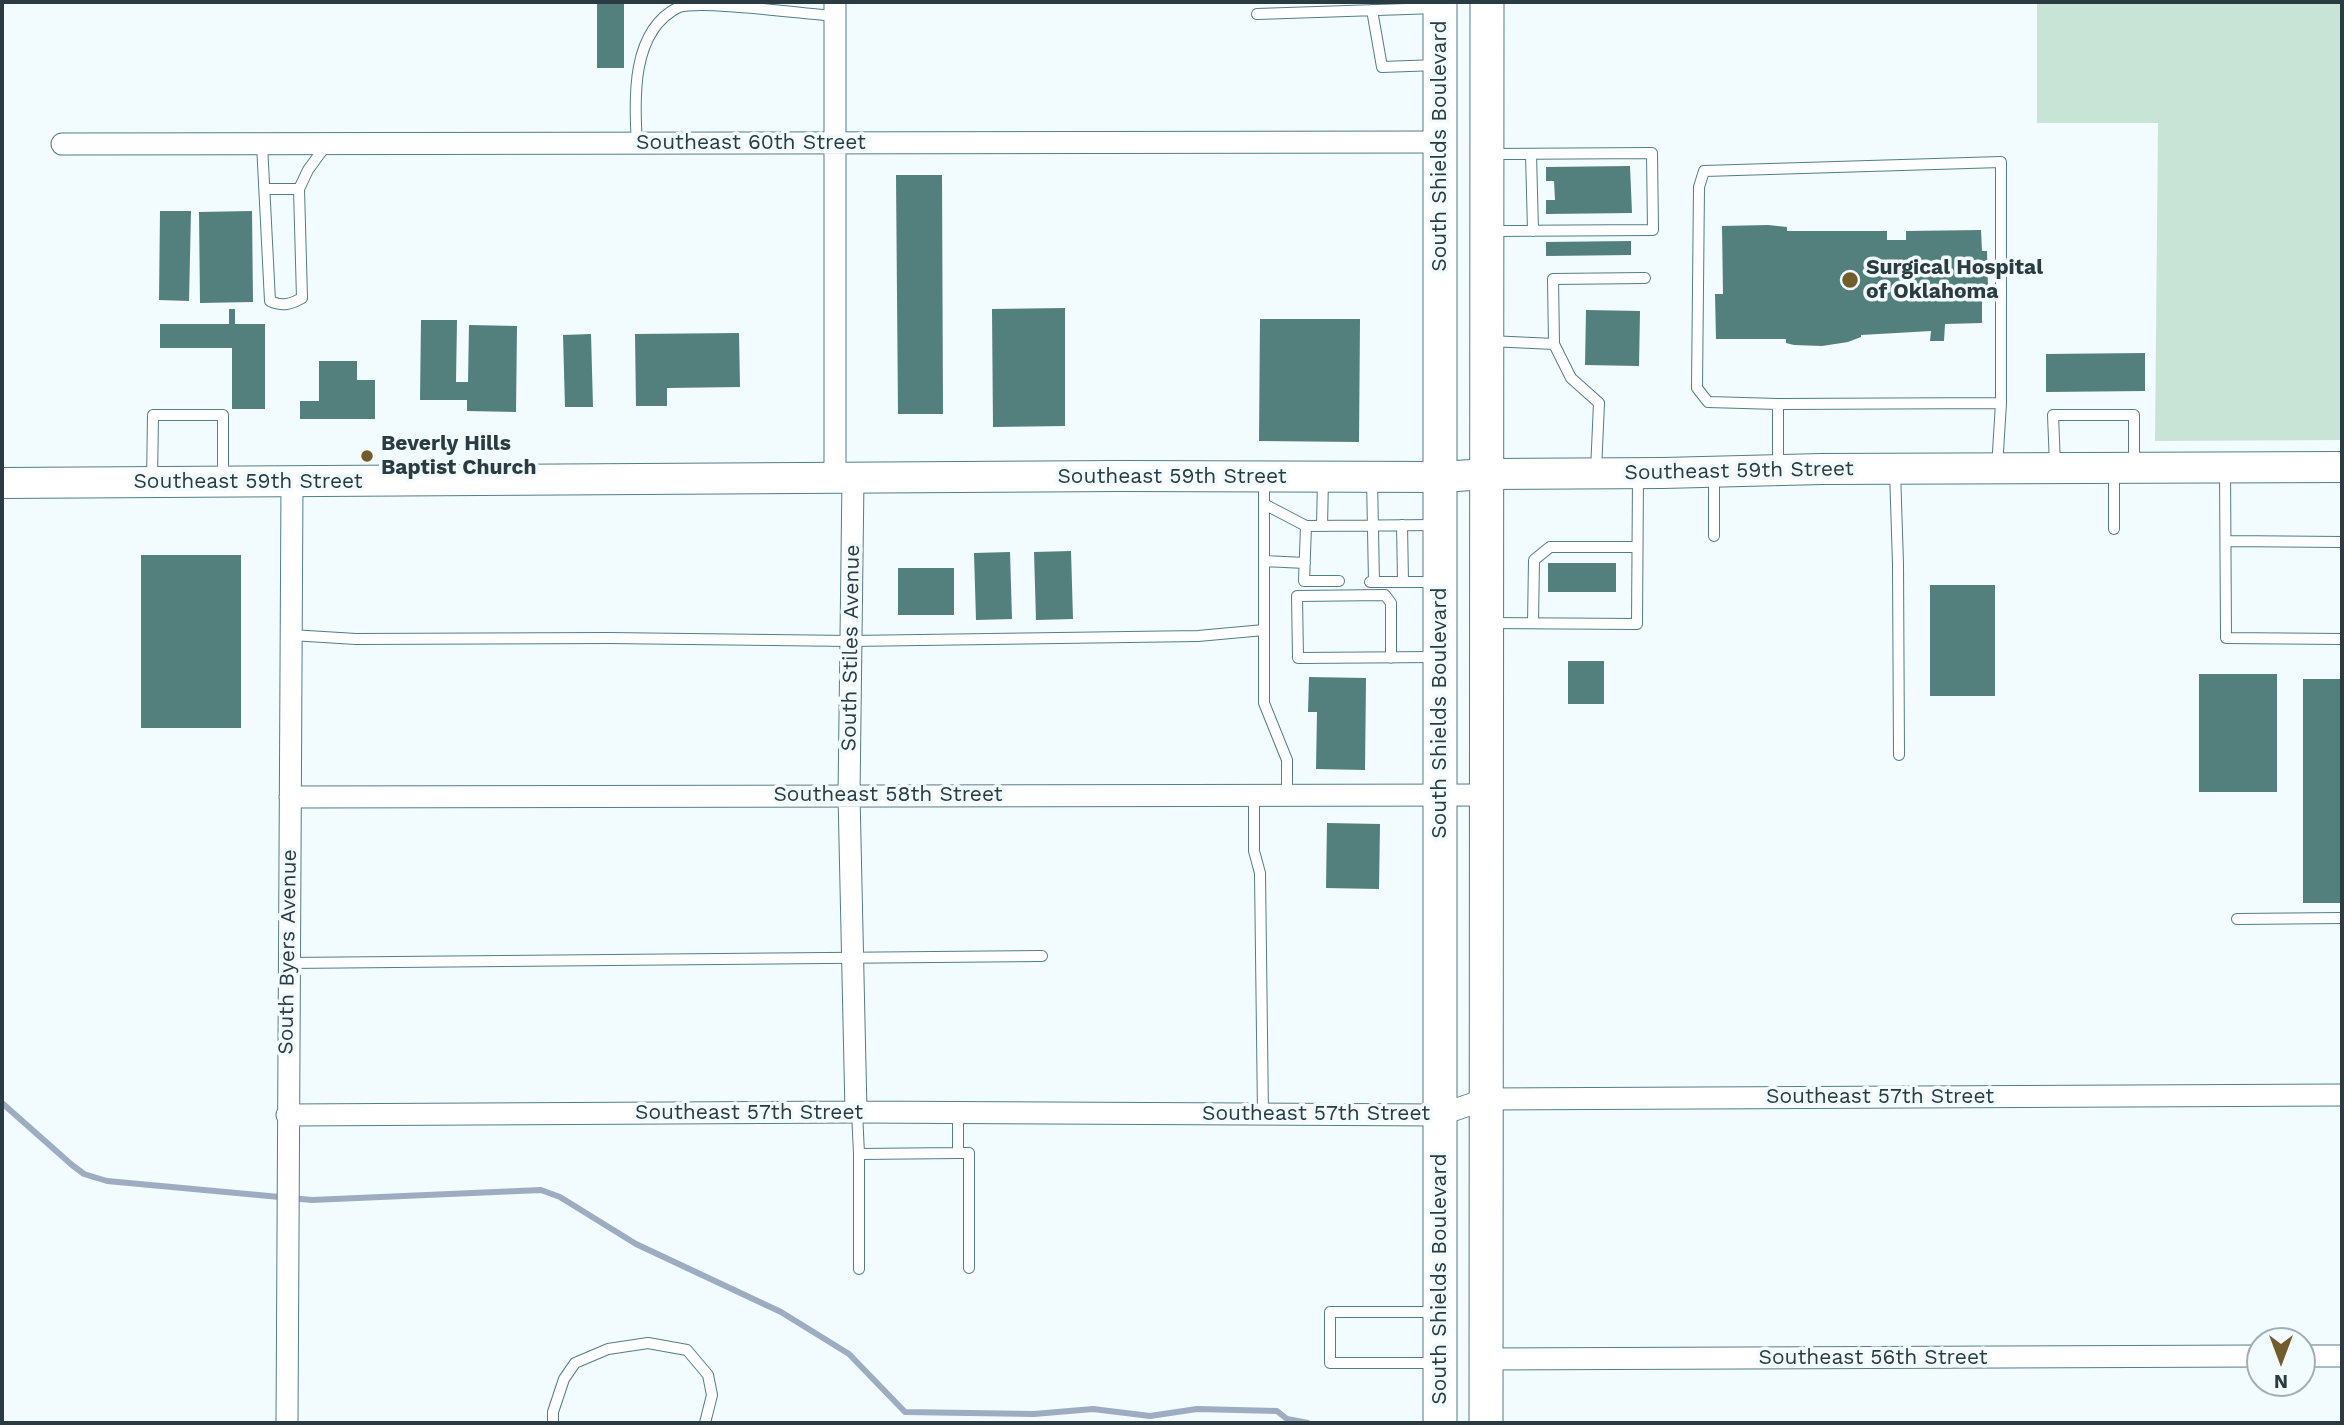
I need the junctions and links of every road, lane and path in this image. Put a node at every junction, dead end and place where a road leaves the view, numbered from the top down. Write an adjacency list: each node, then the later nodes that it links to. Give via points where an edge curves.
1 (1487, 2): 14 (main road)
2 (1440, 5): 4 (lane); 6 (main road, South Shields Boulevard)
3 (835, 9): 11 (lane, via 706,3 681,6 660,20 638,68); 12 (street, South Stiles Avenue)
4 (1372, 10): 5 (lane); 6 (lane, via 1382,67)
5 (1257, 14)
6 (1440, 64): 7 (main road, South Shields Boulevard)
7 (1440, 142): 12 (street, Southeast 60th Street); 37 (main road, South Shields Boulevard)
8 (62, 144): 9 (street, Southeast 60th Street)
9 (262, 144): 10 (street, Southeast 60th Street); 15 (lane)
10 (327, 144): 11 (street, Southeast 60th Street); 16 (lane)
11 (637, 144): 12 (street, Southeast 60th Street)
12 (836, 144): 38 (street, South Stiles Avenue)
13 (1531, 154): 14 (lane); 18 (lane); 18 (lane, via 1652,153 1653,230)
14 (1487, 155): 17 (main road)
15 (265, 189): 16 (lane); 16 (lane, via 270,301 278,304 302,298)
16 (299, 189)
17 (1487, 231): 18 (lane); 20 (main road)
18 (1533, 231)
19 (1645, 278): 21 (lane, via 1553,279)
20 (1487, 341): 21 (lane); 33 (main road)
21 (1554, 344): 34 (lane, via 1571,378 1599,403)
22 (2001, 403): 23 (lane); 23 (lane, via 2001,162 1704,171 1699,187 1698,388 1708,402); 27 (lane)
23 (1778, 404): 30 (lane)
24 (2124, 467): 25 (main road, Southeast 59th Street); 28 (main road, Southeast 59th Street); 28 (lane, via 2134,415 2053,415); 49 (lane)
25 (2225, 467): 26 (main road, Southeast 59th Street); 51 (lane)
26 (2342, 467)
27 (1997, 468): 28 (main road, Southeast 59th Street); 29 (main road, Southeast 59th Street)
28 (2055, 468)
29 (1895, 469): 30 (main road, Southeast 59th Street); 67 (lane)
30 (1778, 470): 31 (main road, Southeast 59th Street)
31 (1714, 472): 32 (main road, Southeast 59th Street); 50 (lane)
32 (1638, 473): 34 (main road, Southeast 59th Street); 53 (lane)
33 (1487, 474): 34 (main road, Southeast 59th Street); 37 (main road, Southeast 59th Street); 59 (main road)
34 (1595, 474)
35 (1323, 477): 36 (main road, Southeast 59th Street); 43 (main road, Southeast 59th Street); 48 (lane)
36 (1372, 477): 37 (main road, Southeast 59th Street); 44 (lane)
37 (1441, 477): 46 (main road, South Shields Boulevard)
38 (844, 478): 41 (main road, Southeast 59th Street); 43 (main road, Southeast 59th Street); 64 (street, South Stiles Avenue)
39 (152, 482): 40 (main road, Southeast 59th Street); 40 (lane, via 153,415 223,415); 42 (main road, Southeast 59th Street)
40 (223, 482): 41 (main road, Southeast 59th Street)
41 (292, 482): 62 (street, South Byers Avenue)
42 (2, 483)
43 (1264, 490): 47 (lane); 54 (lane)
44 (1374, 525): 45 (lane); 48 (lane); 57 (lane, via 1371,582)
45 (1402, 525): 46 (lane); 57 (lane)
46 (1441, 525): 58 (main road, South Shields Boulevard)
47 (1306, 526): 48 (lane); 55 (lane)
48 (1322, 526)
49 (2114, 529)
50 (1713, 536)
51 (2226, 541): 52 (lane); 63 (lane, via 2226,638)
52 (2342, 541)
53 (1637, 547): 60 (lane, via 1550,547 1534,560); 60 (lane, via 1637,624)
54 (1264, 561): 55 (lane); 61 (lane)
55 (1305, 563): 56 (lane, via 1304,581)
56 (1339, 581)
57 (1403, 581): 58 (lane)
58 (1441, 582): 65 (main road, South Shields Boulevard)
59 (1487, 623): 60 (lane); 72 (main road)
60 (1533, 623)
61 (1264, 629): 64 (lane, via 1198,636); 70 (lane, via 1264,703 1287,761)
62 (291, 635): 64 (lane); 73 (street, South Byers Avenue)
63 (2342, 639)
64 (851, 641): 68 (street, South Stiles Avenue)
65 (1441, 657): 66 (lane); 71 (main road, South Shields Boulevard)
66 (1391, 658): 66 (lane, via 1298,658 1297,596 1385,595 1391,603)
67 (1899, 755)
68 (849, 795): 69 (street, Southeast 58th Street); 73 (street, Southeast 58th Street); 77 (street, South Stiles Avenue)
69 (1254, 795): 70 (street, Southeast 58th Street); 84 (lane, via 1254,851 1260,873)
70 (1287, 795): 71 (street, Southeast 58th Street)
71 (1441, 795): 72 (street, Southeast 58th Street); 85 (main road, South Shields Boulevard)
72 (1487, 795): 80 (main road)
73 (290, 797): 78 (street, South Byers Avenue)
74 (2342, 918): 75 (lane)
75 (2237, 919)
76 (1042, 956): 77 (lane)
77 (852, 958): 78 (lane); 81 (street, South Stiles Avenue)
78 (288, 963): 83 (street, South Byers Avenue)
79 (2342, 1095): 80 (street, Southeast 57th Street)
80 (1486, 1099): 85 (street, Southeast 57th Street); 94 (main road)
81 (857, 1112): 82 (street, Southeast 57th Street); 83 (street, Southeast 57th Street); 87 (lane)
82 (958, 1113): 84 (street, Southeast 57th Street); 86 (lane)
83 (287, 1115): 96 (street, South Byers Avenue)
84 (1263, 1115): 85 (street, Southeast 57th Street)
85 (1440, 1115): 90 (main road, South Shields Boulevard)
86 (958, 1153): 87 (lane); 88 (lane, via 969,1153)
87 (859, 1154): 89 (lane)
88 (969, 1268)
89 (859, 1269)
90 (1440, 1312): 95 (main road, South Shields Boulevard); 95 (lane, via 1330,1312 1330,1363)
91 (2246, 1356): 94 (street, Southeast 56th Street)
92 (2316, 1356): 93 (street)
93 (2342, 1356)
94 (1486, 1359): 100 (main road)
95 (1440, 1363): 99 (main road, South Shields Boulevard)
96 (287, 1423)
97 (553, 1423): 98 (lane, via 565,1379 575,1363 608,1349 648,1343 687,1350 708,1375 712,1395)
98 (705, 1423)
99 (1440, 1423)
100 (1486, 1423)

